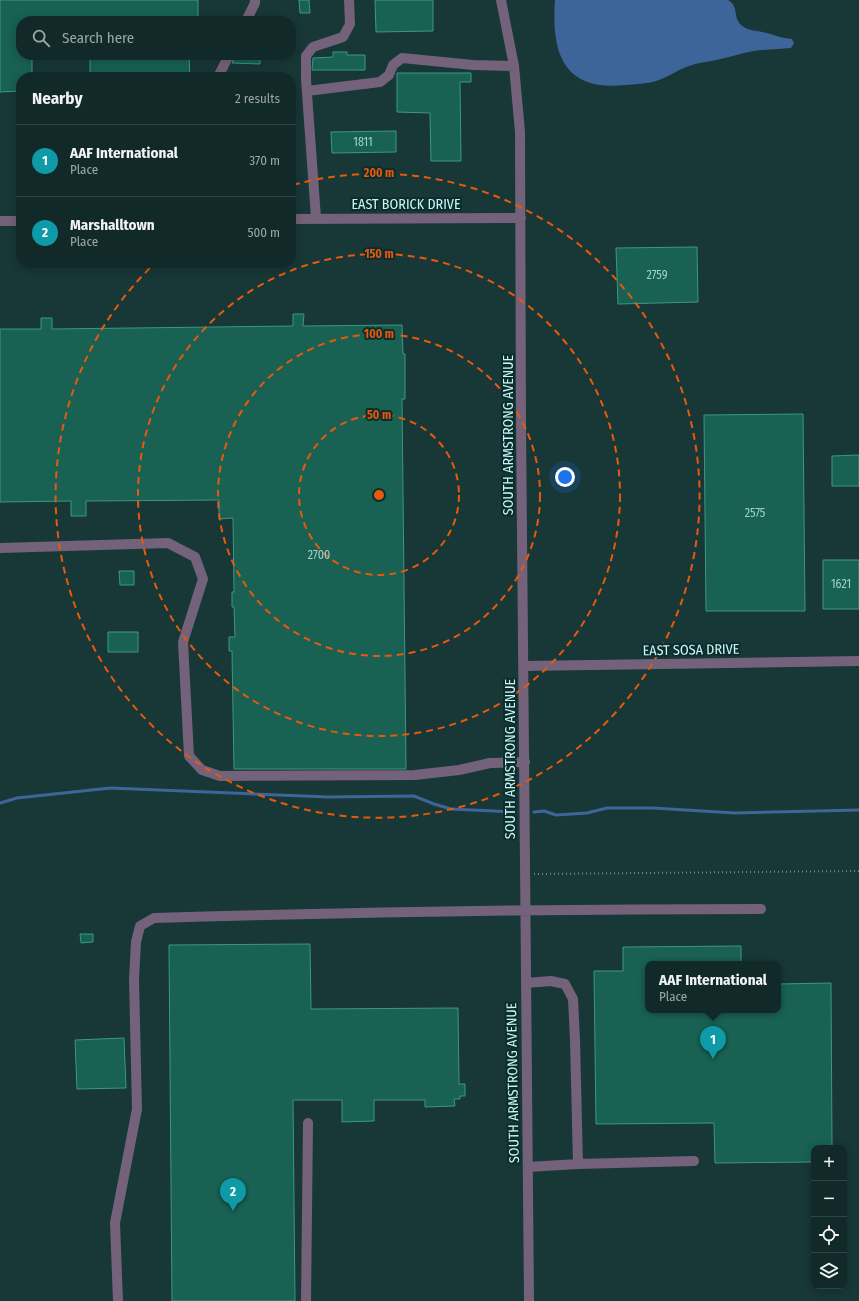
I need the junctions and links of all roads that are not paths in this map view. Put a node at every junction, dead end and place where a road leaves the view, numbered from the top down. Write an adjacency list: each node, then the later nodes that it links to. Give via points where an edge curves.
1 (255, 0): 4 (street)
2 (349, 0): 8 (street, via 350,24 343,37 313,47 306,56)
3 (501, 0): 6 (street, SOUTH ARMSTRONG AVENUE)
4 (248, 16)
5 (226, 60): 7 (street)
6 (514, 66): 8 (street, via 402,58 380,82); 10 (street, SOUTH ARMSTRONG AVENUE, via 520,132)
7 (220, 72)
8 (307, 92): 9 (street)
9 (316, 218): 10 (street, EAST BORICK DRIVE); 11 (street, EAST BORICK DRIVE)
10 (521, 218): 16 (street, SOUTH ARMSTRONG AVENUE)
11 (296, 219)
12 (0, 221): 13 (street)
13 (16, 221)
14 (0, 548): 17 (street, via 168,543 195,557 203,579 183,642 189,756 202,770 220,776 416,775 490,763)
15 (859, 661): 16 (street, EAST SOSA DRIVE)
16 (524, 666): 17 (street, SOUTH ARMSTRONG AVENUE)
17 (525, 762): 19 (street, SOUTH ARMSTRONG AVENUE)
18 (761, 909): 19 (street)
19 (525, 910): 20 (street, SOUTH ARMSTRONG AVENUE); 25 (street, via 154,918 140,926 136,942 134,979 137,1109 115,1223)
20 (526, 983): 23 (street, via 551,981 565,984 572,999); 24 (street, SOUTH ARMSTRONG AVENUE)
21 (308, 1123): 26 (street)
22 (694, 1161): 23 (street)
23 (578, 1164): 24 (street)
24 (528, 1167): 27 (street, SOUTH ARMSTRONG AVENUE)
25 (118, 1301)
26 (306, 1301)
27 (529, 1301)

